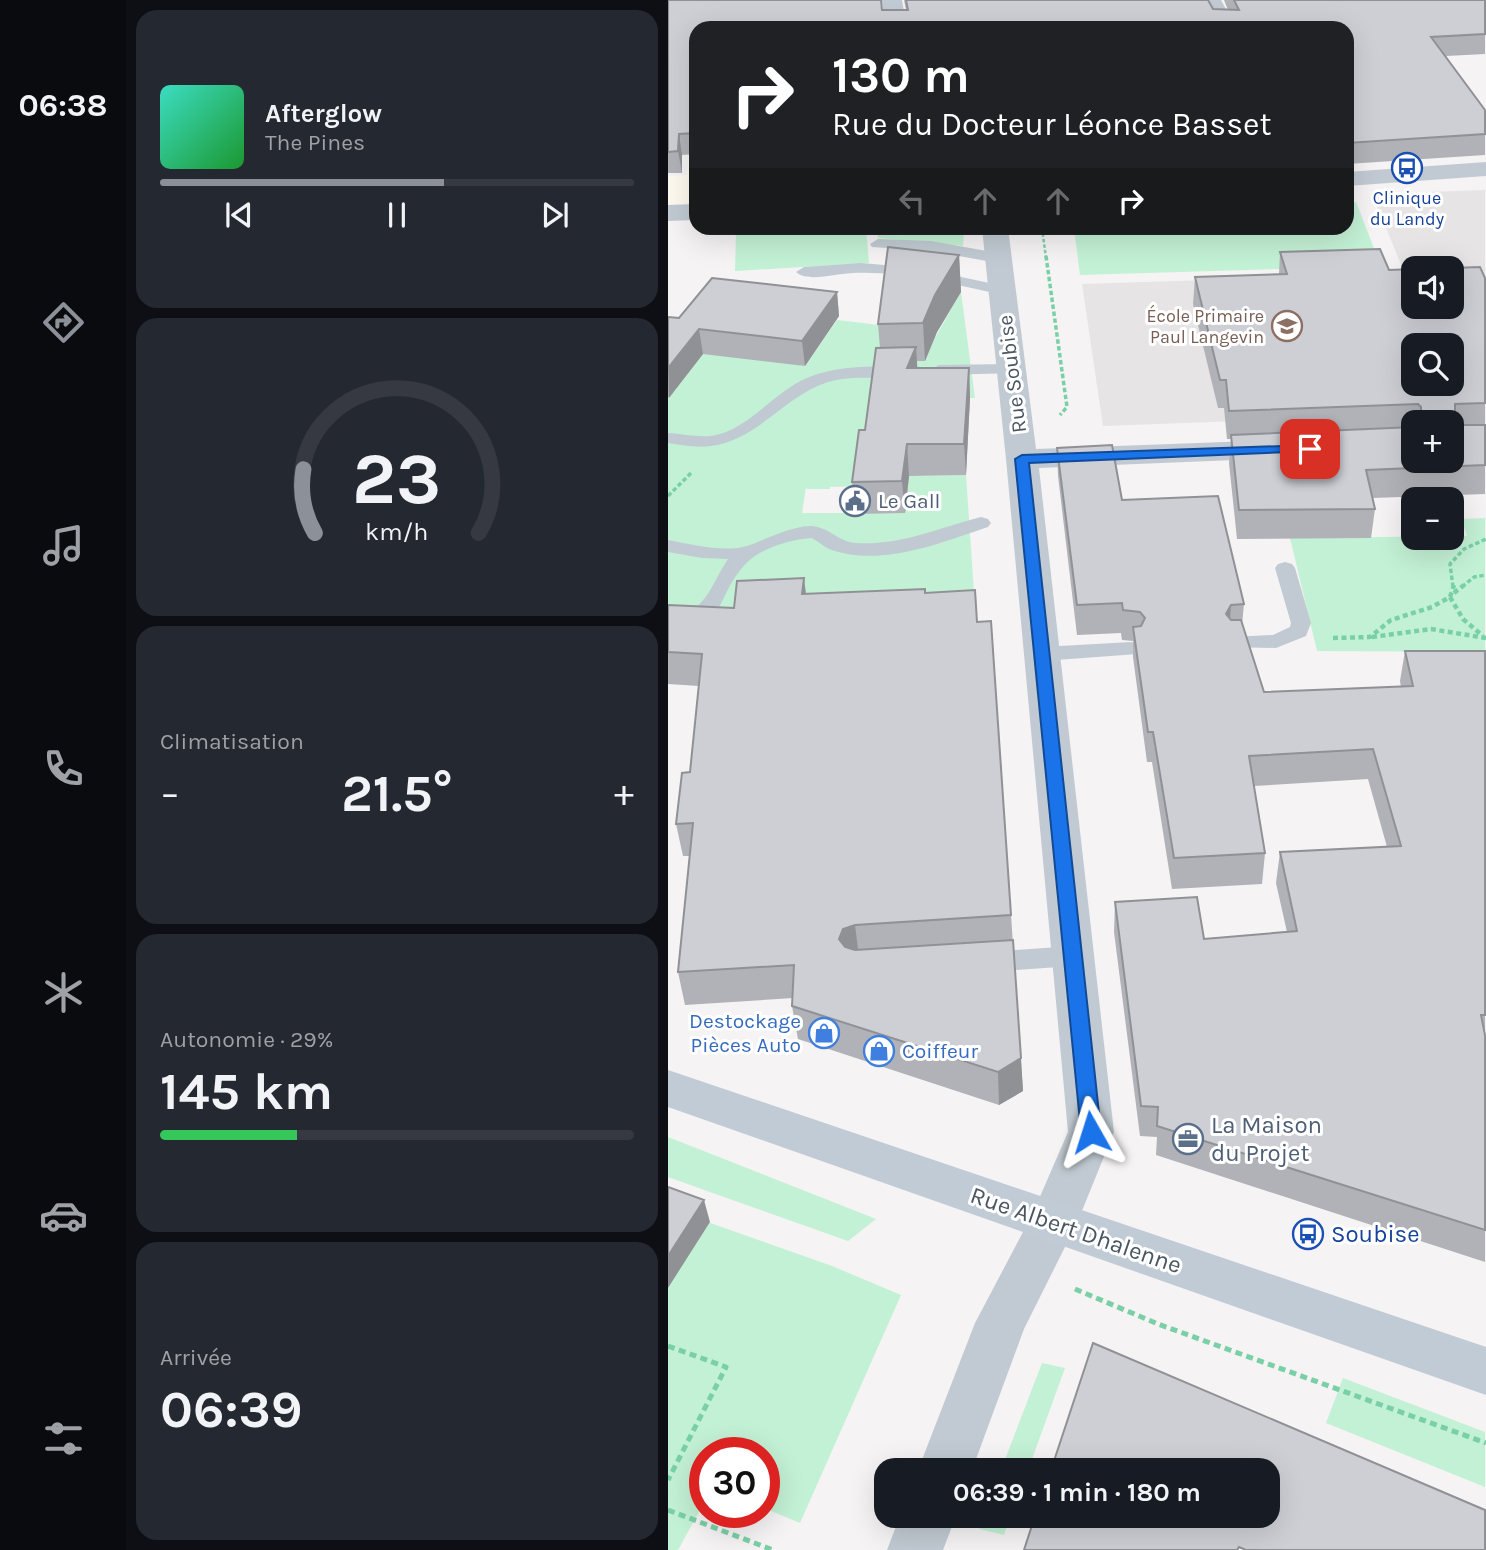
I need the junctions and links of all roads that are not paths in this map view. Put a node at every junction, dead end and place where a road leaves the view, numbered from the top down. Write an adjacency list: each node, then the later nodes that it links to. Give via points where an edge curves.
1 (892, 0): 3 (street)
2 (1211, 0): 4 (street)
3 (895, 21)
4 (1222, 21)
5 (1485, 169): 6 (street)
6 (1354, 178)
7 (689, 212): 8 (street)
8 (668, 213)
9 (878, 244): 10 (lane, via 930,246)
10 (998, 258): 11 (lane, via 927,274 866,268); 12 (street, Rue Soubise)
11 (804, 272)
12 (1011, 369): 13 (lane, via 849,372 812,382 725,438); 15 (street, Rue Soubise)
13 (668, 438)
14 (1306, 449): 15 (street)
15 (1022, 459): 23 (street, Rue Soubise)
16 (981, 523): 18 (lane, via 890,548 838,546 817,533 805,532)
17 (668, 546): 18 (lane)
18 (745, 553): 20 (lane, via 704,615)
19 (1285, 568): 21 (lane, via 1301,623 1299,631 1276,640)
20 (668, 622)
21 (1236, 642)
22 (1131, 649): 23 (lane)
23 (1042, 654): 24 (street, Rue Soubise)
24 (1073, 956): 25 (lane); 27 (street, Rue Soubise, via 1091,1132)
25 (966, 963)
26 (668, 1087): 27 (main road, Rue Albert Dhalenne)
27 (1053, 1223): 28 (main road, Rue Albert Dhalenne); 29 (street, Rue Soubise, via 1001,1323)
28 (1485, 1371)
29 (950, 1458)
30 (923, 1528): 31 (street)
31 (915, 1550)

